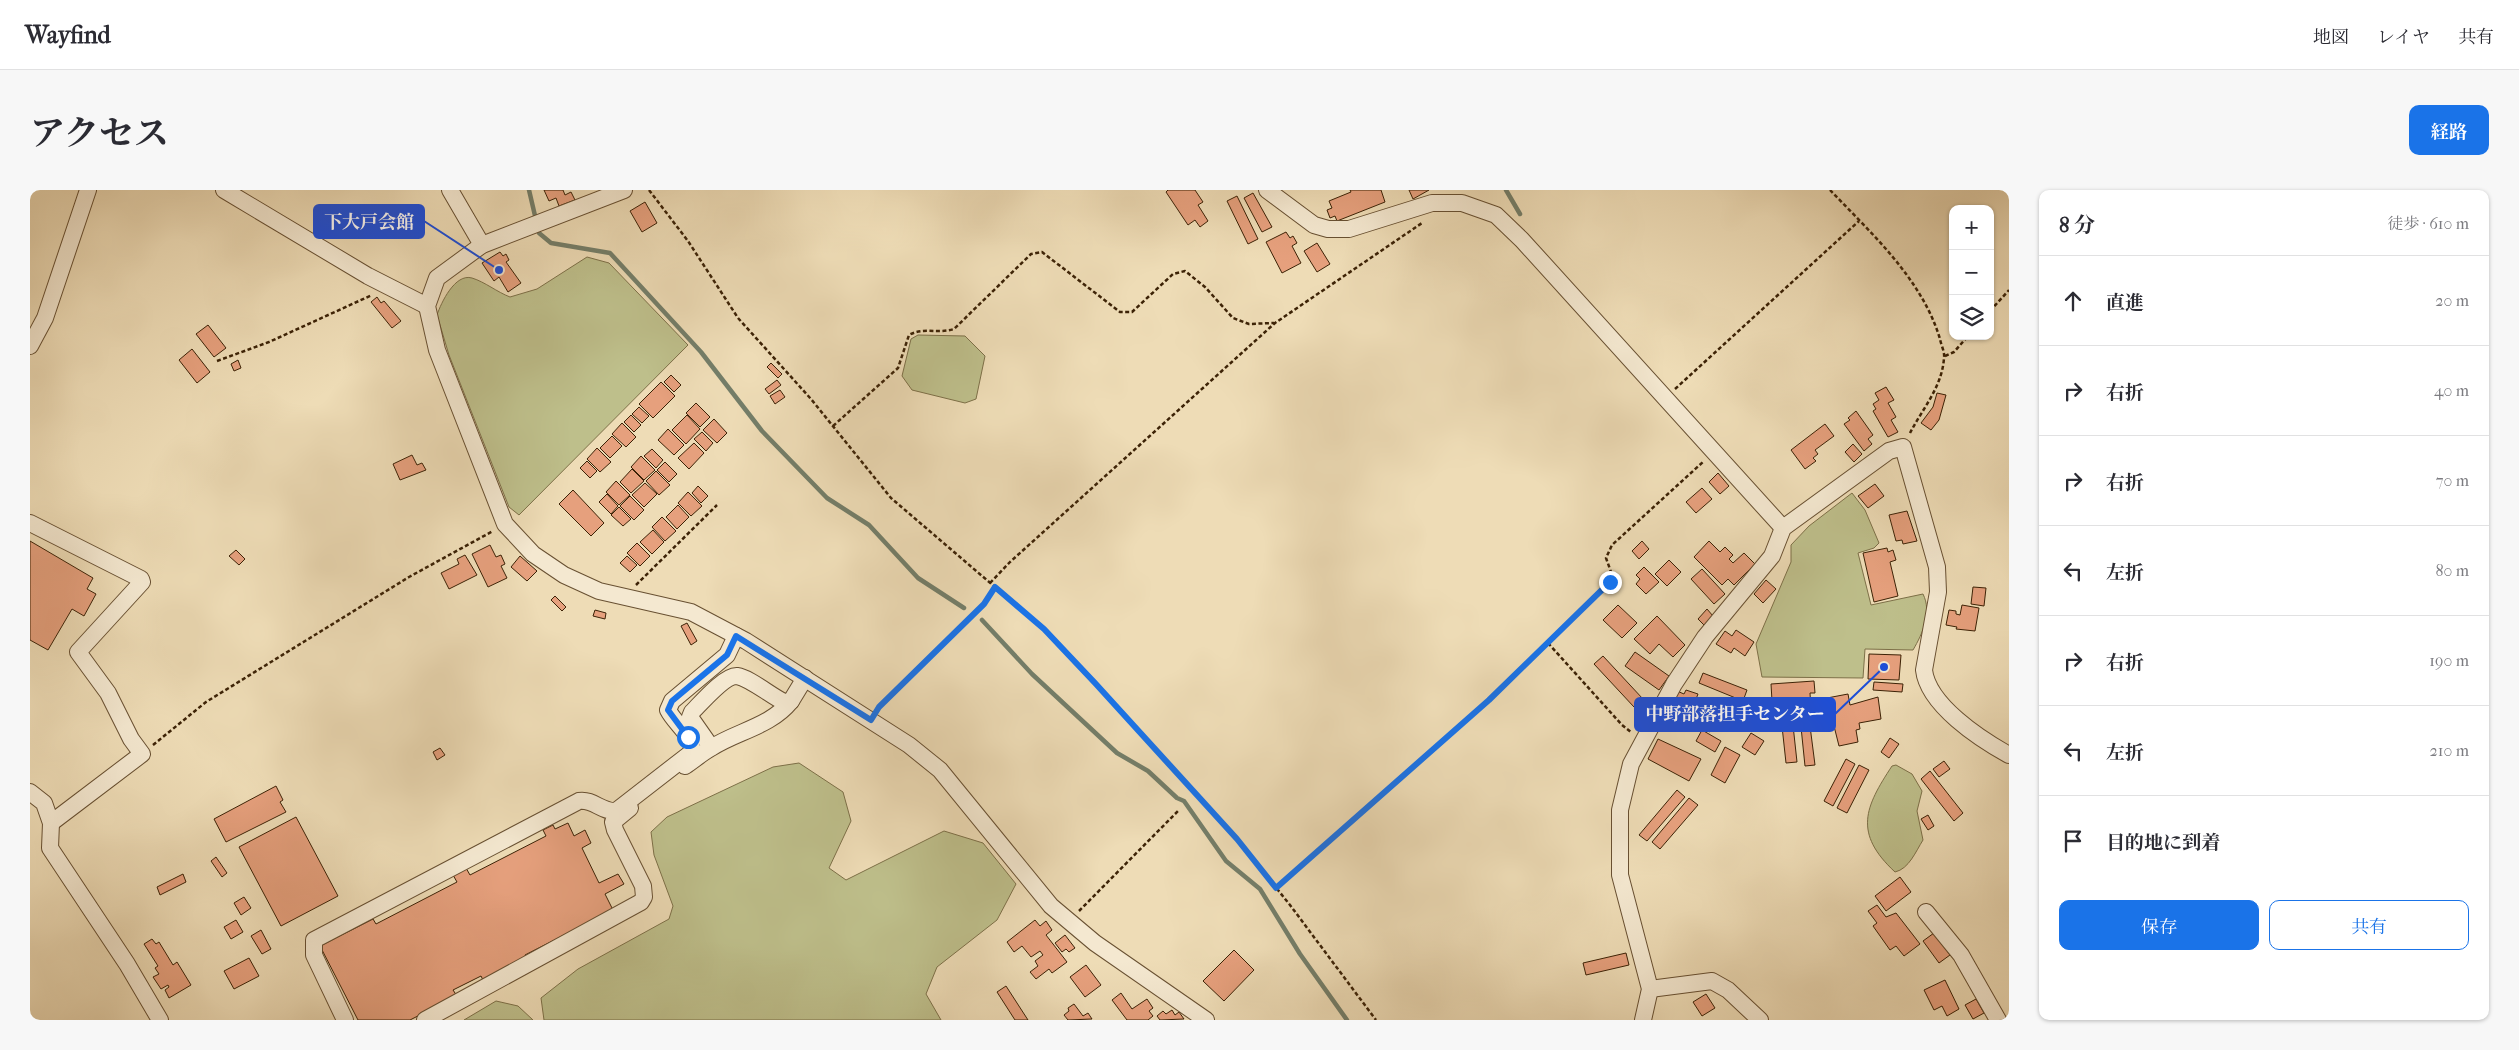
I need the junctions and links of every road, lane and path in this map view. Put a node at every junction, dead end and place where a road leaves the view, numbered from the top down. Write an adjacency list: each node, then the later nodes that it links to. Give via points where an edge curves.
1 (88, 190): 17 (street, via 45,318)
2 (224, 190): 11 (street)
3 (450, 190): 10 (street)
4 (624, 190): 10 (street)
5 (649, 190): 21 (path, via 688,241 738,318)
6 (1267, 190): 8 (street, via 1314,225 1328,229 1349,229)
7 (1830, 190): 9 (path)
8 (1425, 206): 15 (path, via 1422,223); 20 (street, via 1432,202 1462,203 1496,215)
9 (1859, 221): 18 (path, via 1912,282 1933,317); 20 (path)
10 (482, 245): 13 (street, via 437,278)
11 (390, 287): 13 (street); 19 (path, via 269,342)
12 (2009, 290): 14 (path)
13 (427, 306): 26 (street, via 437,350)
14 (1994, 307)
15 (1275, 323): 21 (path, via 1249,324 1233,318 1204,286 1185,271 1173,274 1132,312 1120,312 1042,252 1031,254 954,329 944,332 918,330 909,334 898,368); 28 (path)
16 (1964, 340): 18 (path, via 1954,352)
17 (30, 346)
18 (1945, 356): 22 (path, via 1938,385)
19 (218, 361)
20 (1665, 398): 23 (street)
21 (833, 426): 28 (path, via 891,498)
22 (1903, 447): 27 (street, via 1889,451); 39 (street, via 1937,567 1938,592 1925,679 1937,700 1957,719)
23 (1714, 452): 27 (street); 32 (path, via 1612,545 1606,558 1611,572 1610,582)
24 (717, 505): 30 (path)
25 (30, 523): 38 (street, via 141,579 142,582 78,652 108,693 130,738)
26 (505, 524): 30 (street, via 533,554 564,575 599,591); 38 (path, via 409,577 206,702)
27 (1783, 528): 36 (street, via 1772,556 1705,637 1674,684)
28 (990, 583): 29 (path)
29 (995, 587): 35 (path, via 984,604 879,707); 43 (path, via 1044,629 1088,676 1237,839)
30 (626, 598): 31 (street, via 690,612)
31 (736, 636): 33 (street); 48 (street, via 727,655 672,701 668,710 693,745 692,752 616,811 608,812 588,800 579,801 314,940 314,955)
32 (1548, 643): 36 (path, via 1622,725); 43 (path, via 1489,700)
33 (806, 678): 34 (street); 35 (street)
34 (791, 701): 37 (street, via 770,720); 37 (street, via 784,702 735,676 726,679 692,712 690,718)
35 (871, 720): 45 (street, via 940,770 1051,906)
36 (1643, 742): 46 (street, via 1631,764 1620,810 1619,840 1620,875)
37 (711, 747): 49 (street, via 613,822 643,886 641,902)
38 (142, 754): 42 (street)
39 (2009, 755)
40 (30, 792): 42 (street, via 44,803)
41 (1178, 811): 45 (path)
42 (51, 823): 47 (street, via 50,848)
43 (1276, 888): 51 (path)
44 (1926, 912): 54 (street, via 1961,955)
45 (1069, 921): 50 (street)
46 (1650, 989): 52 (street); 53 (street, via 1712,981 1728,990)
47 (160, 1020)
48 (345, 1020)
49 (425, 1020)
50 (1206, 1020)
51 (1376, 1020)
52 (1643, 1020)
53 (1760, 1020)
54 (1998, 1020)

